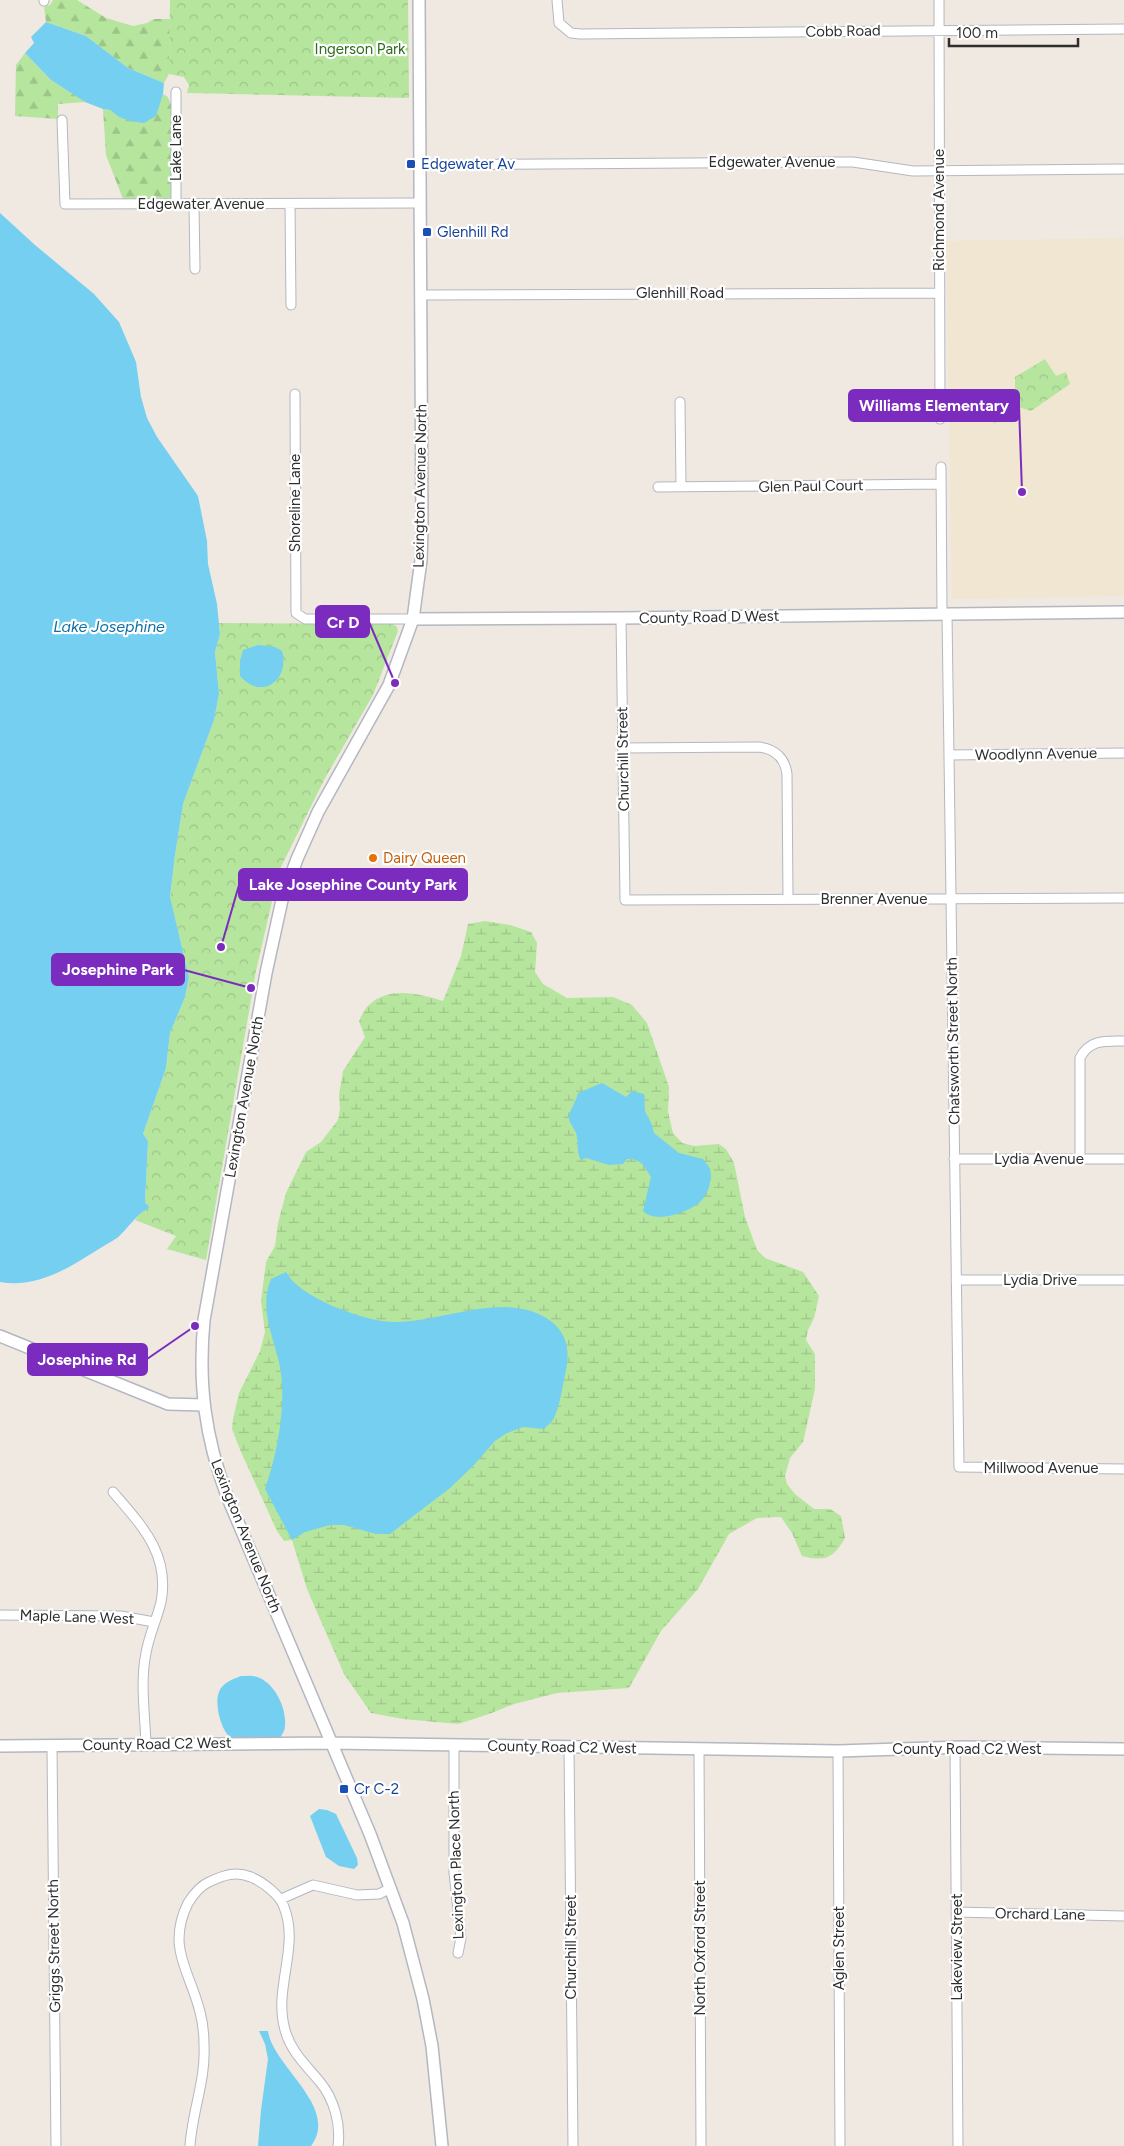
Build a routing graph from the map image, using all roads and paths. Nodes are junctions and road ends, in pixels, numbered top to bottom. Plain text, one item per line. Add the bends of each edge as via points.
1 (419, 0) edge
2 (557, 0) edge
3 (939, 0) edge
4 (1124, 29) edge
5 (939, 30) junction
6 (176, 92) dead end
7 (62, 120) dead end
8 (420, 165) junction
9 (1124, 169) edge
10 (939, 170) junction
11 (420, 203) junction
12 (176, 204) junction
13 (194, 204) junction
14 (290, 204) junction
15 (195, 268) dead end
16 (940, 293) junction
17 (421, 295) junction
18 (291, 305) dead end
19 (295, 394) dead end
20 (680, 402) dead end
21 (940, 419) dead end
22 (941, 467) dead end
23 (941, 484) junction
24 (658, 487) dead end
25 (681, 487) junction
26 (1124, 612) edge
27 (296, 613) joint
28 (944, 614) junction
29 (621, 618) junction
30 (413, 619) junction
31 (623, 748) junction
32 (1124, 754) edge
33 (949, 755) junction
34 (951, 898) junction
35 (1124, 898) edge
36 (788, 899) junction
37 (624, 900) joint
38 (1124, 1041) edge
39 (954, 1159) junction
40 (1080, 1159) junction
41 (1124, 1159) edge
42 (956, 1280) junction
43 (1124, 1280) edge
44 (0, 1336) edge
45 (203, 1405) junction
46 (959, 1468) joint
47 (1124, 1469) edge
48 (113, 1492) dead end
49 (0, 1615) edge
50 (154, 1622) junction
51 (331, 1743) junction
52 (146, 1744) junction
53 (0, 1746) edge
54 (52, 1746) junction
55 (454, 1746) junction
56 (569, 1748) junction
57 (955, 1748) junction
58 (699, 1749) junction
59 (1124, 1749) edge
60 (838, 1751) junction
61 (391, 1888) junction
62 (281, 1899) junction
63 (956, 1912) junction
64 (1124, 1916) edge
65 (458, 1953) dead end
66 (56, 2146) edge
67 (190, 2146) edge
68 (338, 2146) edge
69 (442, 2146) edge
70 (572, 2146) edge
71 (701, 2146) edge
72 (840, 2146) edge
73 (958, 2146) edge

1 - 8 main road, Lexington Avenue North
2 - 5 street, Cobb Road via 559,23 571,33 580,34
3 - 5 street, Richmond Avenue
4 - 5 street, Cobb Road
5 - 10 street, Richmond Avenue
6 - 12 street, Lake Lane
7 - 12 street, Edgewater Avenue via 65,204
8 - 10 street, Edgewater Avenue via 853,162 900,170
8 - 11 main road, Lexington Avenue North
9 - 10 street, Edgewater Avenue
10 - 16 street, Richmond Avenue
11 - 14 street, Edgewater Avenue
11 - 17 main road, Lexington Avenue North
12 - 13 street, Edgewater Avenue
13 - 14 street, Edgewater Avenue
13 - 15 street
14 - 18 street
16 - 17 street, Glenhill Road
16 - 21 street, Richmond Avenue
17 - 30 main road, Lexington Avenue North via 422,530
19 - 27 street, Shoreline Lane
20 - 25 street
22 - 23 street
23 - 25 street, Glen Paul Court
23 - 28 street
24 - 25 street, Glen Paul Court
26 - 28 main road, County Road D West
27 - 30 street, County Road D West via 305,619
28 - 29 main road, County Road D West
28 - 33 street, Chatsworth Street North
29 - 30 main road, County Road D West
29 - 31 street, Churchill Street
30 - 45 main road, Lexington Avenue North via 389,685 318,812 280,908 204,1320
31 - 36 street via 759,747 778,755 786,774
31 - 37 street, Churchill Street
32 - 33 street, Woodlynn Avenue
33 - 34 street, Chatsworth Street North
34 - 35 street, Brenner Avenue
34 - 36 street, Brenner Avenue
34 - 39 street, Chatsworth Street North
36 - 37 street, Brenner Avenue
38 - 40 street via 1093,1043 1080,1058
39 - 40 street, Lydia Avenue
39 - 42 street, Chatsworth Street North
40 - 41 street, Lydia Avenue
42 - 43 street, Lydia Drive
42 - 46 street, Chatsworth Street North
44 - 45 main road via 168,1404
45 - 51 main road, Lexington Avenue North via 211,1447 227,1496
46 - 47 street, Millwood Avenue
48 - 50 street via 146,1533 160,1559 164,1585
49 - 50 street, Maple Lane West via 121,1616
50 - 52 street via 144,1669
51 - 52 main road, County Road C2 West
51 - 55 main road, County Road C2 West
51 - 61 main road, Lexington Avenue North
52 - 54 main road, County Road C2 West
53 - 54 main road, County Road C2 West
54 - 66 street, Griggs Street North
55 - 56 main road, County Road C2 West
55 - 65 street, Lexington Place North via 454,1873 461,1938
56 - 58 main road, County Road C2 West
56 - 70 street, Churchill Street
57 - 59 main road, County Road C2 West
57 - 60 main road, County Road C2 West
57 - 63 street, Lakeview Street
58 - 60 main road, County Road C2 West
58 - 71 street, North Oxford Street
60 - 72 street, Aglen Street
61 - 62 street via 379,1894 357,1895 313,1885
61 - 69 main road, Lexington Avenue North via 423,1999 438,2092
62 - 67 street via 255,1879 240,1873 226,1874 205,1884 192,1897 184,1912 179,1947 200,2010 204,2050
62 - 68 street via 289,1923 290,1942 281,2001 285,2030 297,2057 322,2084 330,2098 336,2116
63 - 64 street, Orchard Lane
63 - 73 street, Lakeview Street

